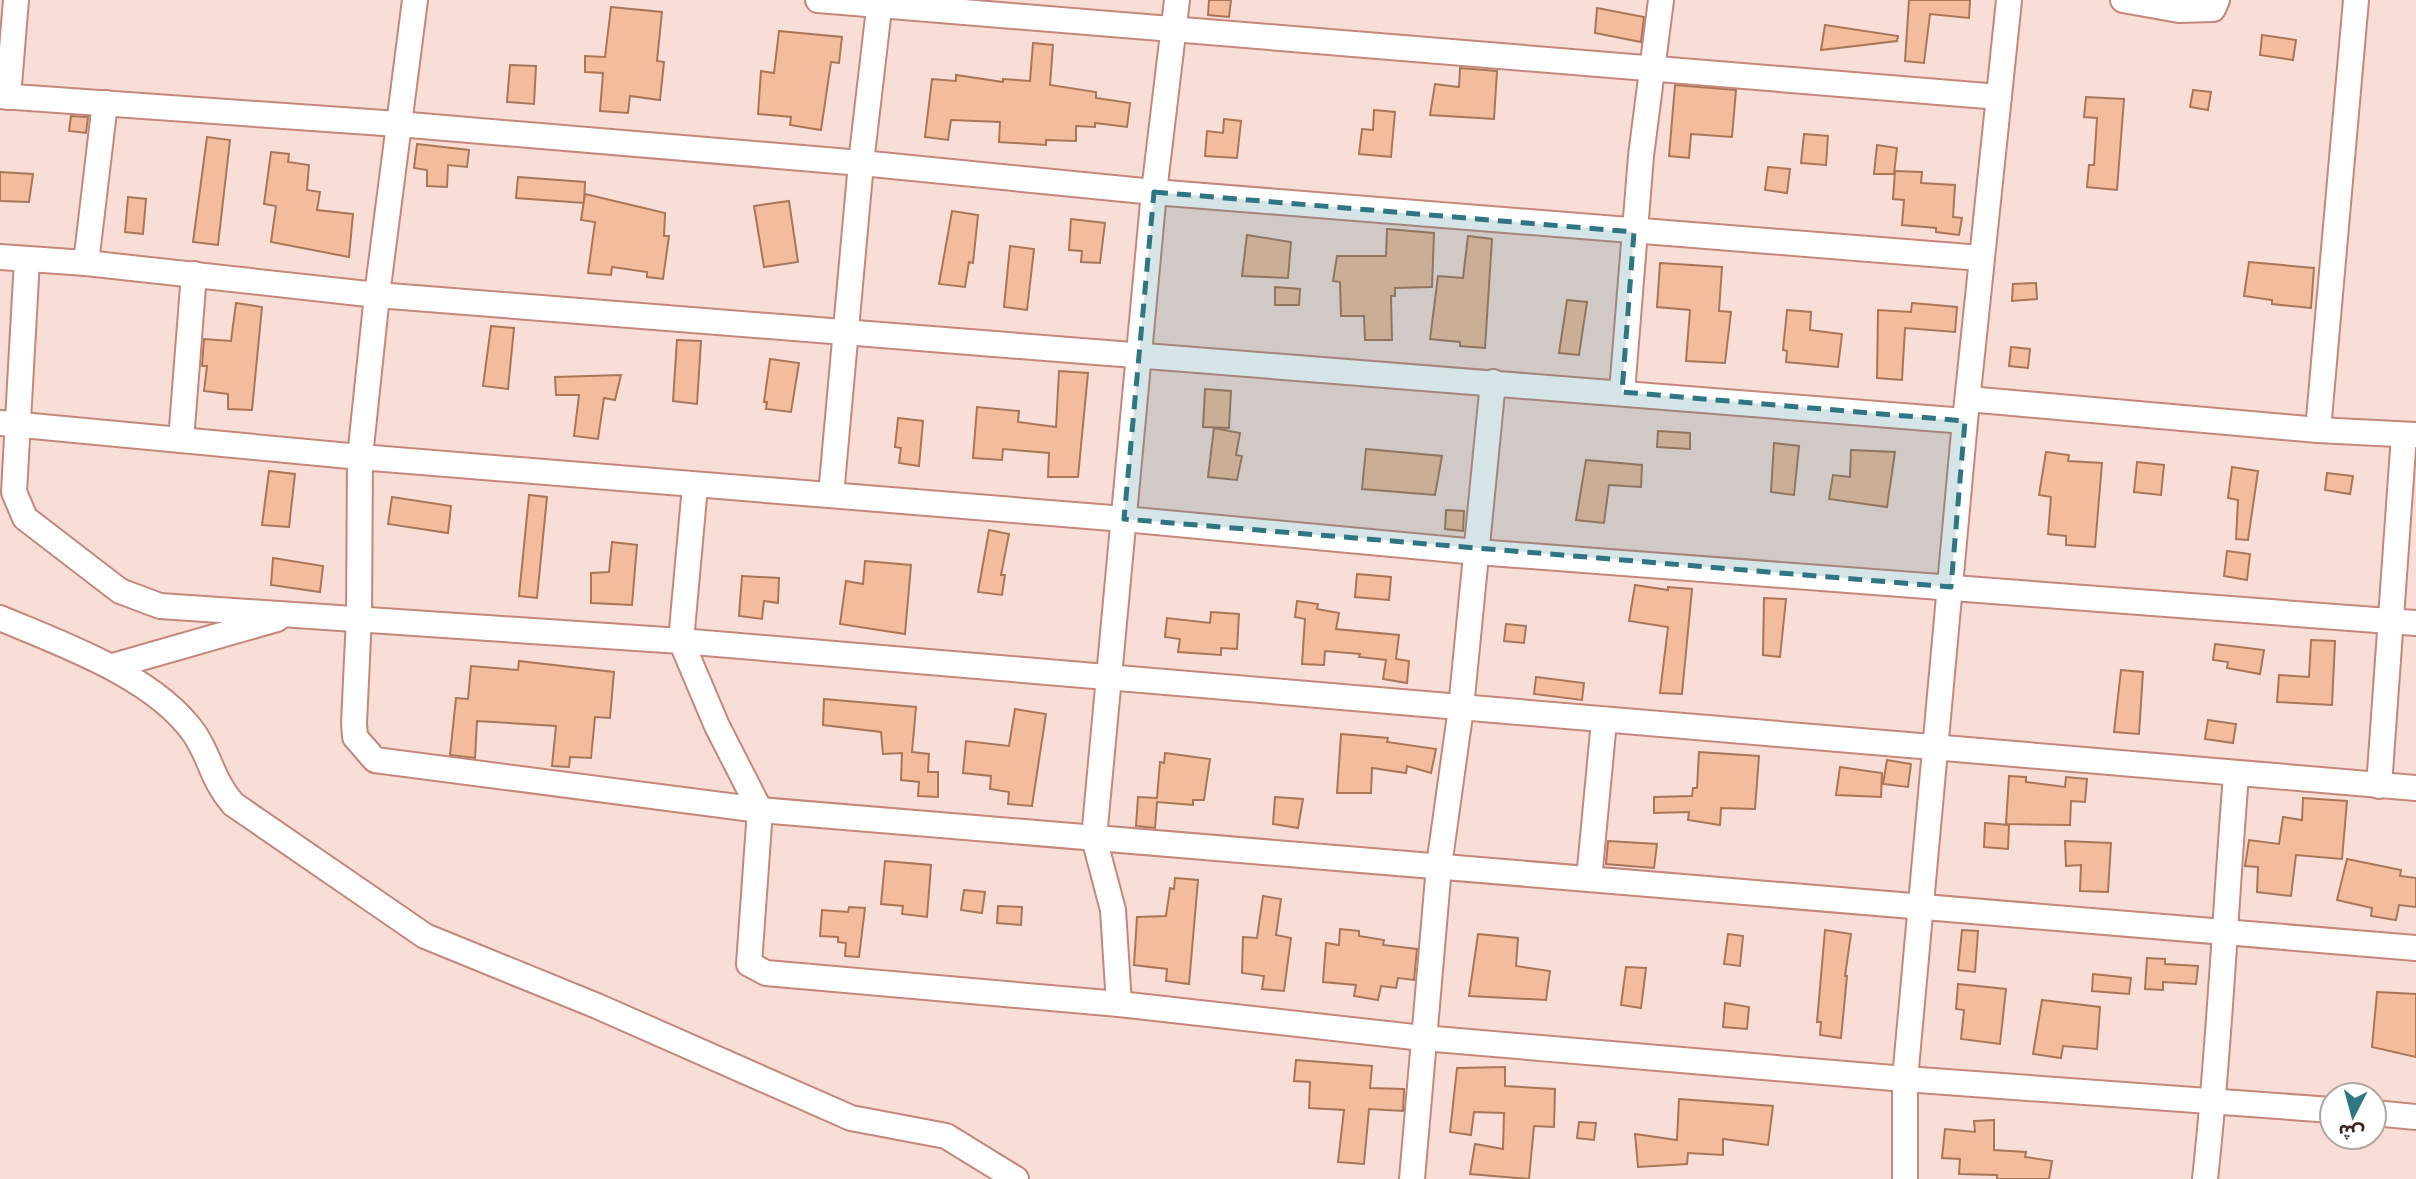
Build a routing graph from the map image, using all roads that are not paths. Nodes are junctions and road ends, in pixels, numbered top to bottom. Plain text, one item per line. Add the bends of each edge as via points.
1 (16, 0) edge
2 (415, 0) edge
3 (818, 0) edge
4 (1177, 0) edge
5 (1661, 0) edge
6 (2009, 0) edge
7 (2123, 0) edge
8 (2217, 0) edge
9 (2356, 0) edge
10 (879, 2) edge
11 (1174, 28) junction
12 (1653, 68) junction
13 (4, 96) edge
14 (1999, 97) junction
15 (105, 103) junction
16 (398, 124) junction
17 (861, 163) junction
18 (1154, 192) junction
19 (1634, 232) junction
20 (0, 257) edge
21 (1982, 258) junction
22 (27, 260) junction
23 (86, 263) junction
24 (194, 274) junction
25 (377, 295) junction
26 (845, 330) junction
27 (1141, 356) junction
28 (1493, 383) junction
29 (1622, 392) junction
30 (1967, 410) junction
31 (8, 424) edge
32 (2318, 430) junction
33 (2410, 435) edge
34 (181, 440) junction
35 (360, 457) junction
36 (695, 486) junction
37 (831, 495) junction
38 (1124, 519) junction
39 (1477, 552) junction
40 (1951, 587) junction
41 (296, 614) junction
42 (359, 617) junction
43 (0, 618) edge
44 (2404, 622) edge
45 (681, 641) junction
46 (113, 666) junction
47 (1108, 679) junction
48 (1461, 708) junction
49 (1604, 721) junction
50 (1935, 749) junction
51 (2236, 775) junction
52 (2378, 786) junction
53 (2416, 789) edge
54 (760, 810) junction
55 (1094, 838) junction
56 (1439, 866) junction
57 (1589, 879) junction
58 (1922, 906) junction
59 (2223, 932) junction
60 (2416, 947) edge
61 (1119, 1004) junction
62 (1423, 1038) junction
63 (1905, 1079) junction
64 (2214, 1100) junction
65 (2318, 1109) edge
66 (2388, 1114) edge
67 (2416, 1117) edge
68 (1903, 1177) edge
69 (1016, 1179) edge
70 (1412, 1179) edge
71 (2205, 1179) edge

1 - 13 street
2 - 16 street
3 - 10 street
4 - 11 street
5 - 12 street
6 - 14 street
7 - 8 street via 2179,10 2213,9
9 - 32 street
10 - 11 street
10 - 17 street
11 - 12 street
11 - 18 street
12 - 14 street
12 - 19 street
13 - 15 street
14 - 21 street
15 - 16 street
15 - 23 street
16 - 17 street
16 - 25 street
17 - 18 street
17 - 26 street
18 - 19 street
18 - 27 street
19 - 21 street
19 - 29 street
20 - 22 street
21 - 30 street
22 - 23 street
22 - 31 street
23 - 24 street
24 - 25 street
24 - 34 street
25 - 26 street
25 - 35 street
26 - 27 street
26 - 37 street
27 - 28 street
27 - 38 street
28 - 29 street
28 - 39 street
29 - 30 street
30 - 32 street
30 - 40 street
31 - 34 street
31 - 41 street via 14,492 25,518 120,591 160,606
32 - 33 street
33 - 44 street
34 - 35 street
35 - 36 street
35 - 42 street
36 - 37 street
36 - 45 street
37 - 38 street
38 - 39 street
38 - 47 street
39 - 40 street
39 - 48 street
40 - 44 street
40 - 50 street
41 - 42 street
41 - 46 street
42 - 45 street
42 - 54 street via 355,737 375,760
43 - 46 street
44 - 52 street
45 - 47 street
45 - 54 street
46 - 69 street via 167,706 194,733 214,779 233,804 418,932 851,1118 946,1136
47 - 48 street
47 - 55 street
48 - 49 street
48 - 56 street
49 - 50 street
49 - 57 street
50 - 51 street
50 - 58 street
51 - 52 street
51 - 59 street
52 - 53 street
54 - 55 street
54 - 61 street via 749,964 755,970
55 - 56 street
55 - 61 street via 1113,910
56 - 57 street
56 - 62 street
57 - 58 street
58 - 59 street
58 - 63 street
59 - 60 street
59 - 64 street
61 - 62 street
62 - 63 street
62 - 70 street
63 - 64 street
63 - 68 street
64 - 65 street
64 - 71 street
66 - 67 street

